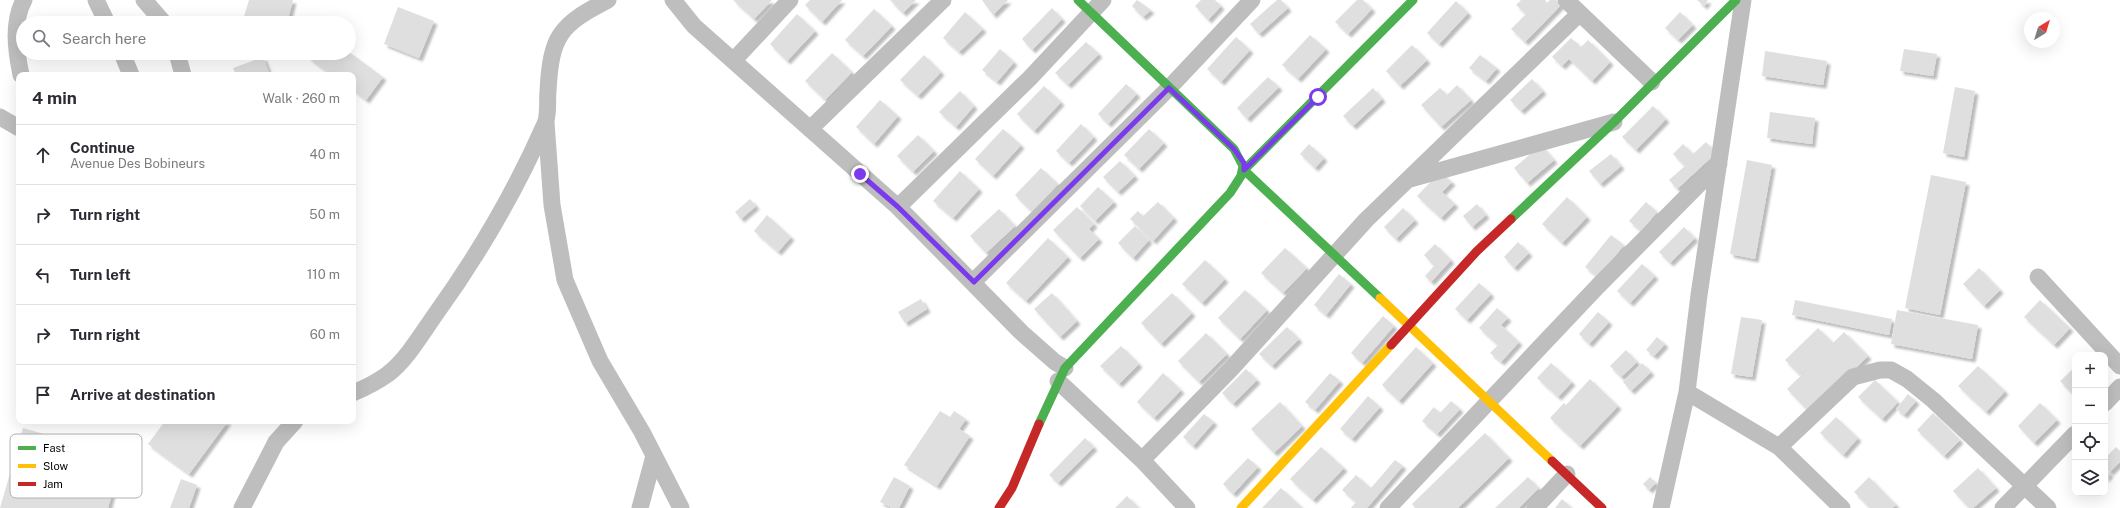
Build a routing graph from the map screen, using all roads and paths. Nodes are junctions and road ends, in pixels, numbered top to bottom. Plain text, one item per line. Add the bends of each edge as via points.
1 (24, 0) edge
2 (96, 0) edge
3 (144, 0) edge
4 (608, 0) edge
5 (673, 0) edge
6 (790, 0) edge
7 (943, 0) edge
8 (1078, 0) edge
9 (1103, 0) edge
10 (1252, 0) edge
11 (1413, 0) edge
12 (1566, 0) edge
13 (1736, 0) edge
14 (1743, 0) edge
15 (1091, 12) junction
16 (1579, 14) junction
17 (19, 16) edge
18 (104, 16) edge
19 (158, 16) edge
20 (19, 60) edge
21 (125, 60) edge
22 (179, 60) edge
23 (734, 60) junction
24 (21, 72) edge
25 (130, 72) edge
26 (182, 72) edge
27 (1652, 82) junction
28 (1169, 88) junction
29 (0, 117) edge
30 (546, 122) junction
31 (1614, 122) junction
32 (16, 126) edge
33 (810, 129) junction
34 (1719, 164) junction
35 (1244, 170) junction
36 (1406, 180) junction
37 (898, 207) junction
38 (1334, 255) junction
39 (2038, 276) dead end
40 (974, 282) junction
41 (1408, 325) junction
42 (2120, 366) edge
43 (1061, 375) junction
44 (2120, 387) edge
45 (356, 391) edge
46 (1688, 392) junction
47 (2108, 400) edge
48 (1489, 402) junction
49 (292, 424) edge
50 (2072, 437) edge
51 (1779, 447) junction
52 (654, 456) junction
53 (1142, 460) junction
54 (1567, 474) junction
55 (2025, 486) junction
56 (242, 508) edge
57 (640, 508) edge
58 (681, 508) edge
59 (1000, 508) edge
60 (1188, 508) edge
61 (1241, 508) edge
62 (1388, 508) edge
63 (1536, 508) edge
64 (1602, 508) edge
65 (1660, 508) edge
66 (1842, 508) edge
67 (2004, 508) edge
68 (2048, 508) edge

1 - 17 street
2 - 18 street
3 - 19 street
4 - 30 street via 586,12 559,34 549,73
5 - 23 street via 694,26
6 - 23 street
7 - 33 street
8 - 15 street
9 - 15 street
10 - 28 street
11 - 35 street
12 - 16 street
13 - 27 street
14 - 34 street
15 - 28 street
15 - 37 street via 1030,78
16 - 27 street
16 - 36 street
20 - 24 street
21 - 25 street
22 - 26 street
23 - 33 street
27 - 31 street
28 - 35 street via 1234,149 1244,163
28 - 40 street
29 - 32 street
30 - 45 street via 495,226 464,276 424,332 388,374
30 - 52 street via 552,205 565,280 600,361
31 - 36 street
31 - 41 street via 1478,251
33 - 37 street
34 - 46 street via 1699,295
34 - 48 street via 1598,286
35 - 38 street
35 - 43 street via 1230,192
36 - 38 street
37 - 40 street
38 - 41 street
38 - 53 street via 1231,369
39 - 42 street
40 - 43 street via 1021,332 1055,362
41 - 48 street
41 - 61 street
43 - 53 street
43 - 59 street via 1012,488
44 - 47 street
46 - 51 street
46 - 65 street
48 - 54 street
48 - 62 street
49 - 56 street via 276,442
50 - 55 street
51 - 55 street via 1853,377 1891,370 1933,400
51 - 66 street
52 - 57 street
52 - 58 street
53 - 60 street
54 - 63 street
54 - 64 street
55 - 67 street
55 - 68 street

